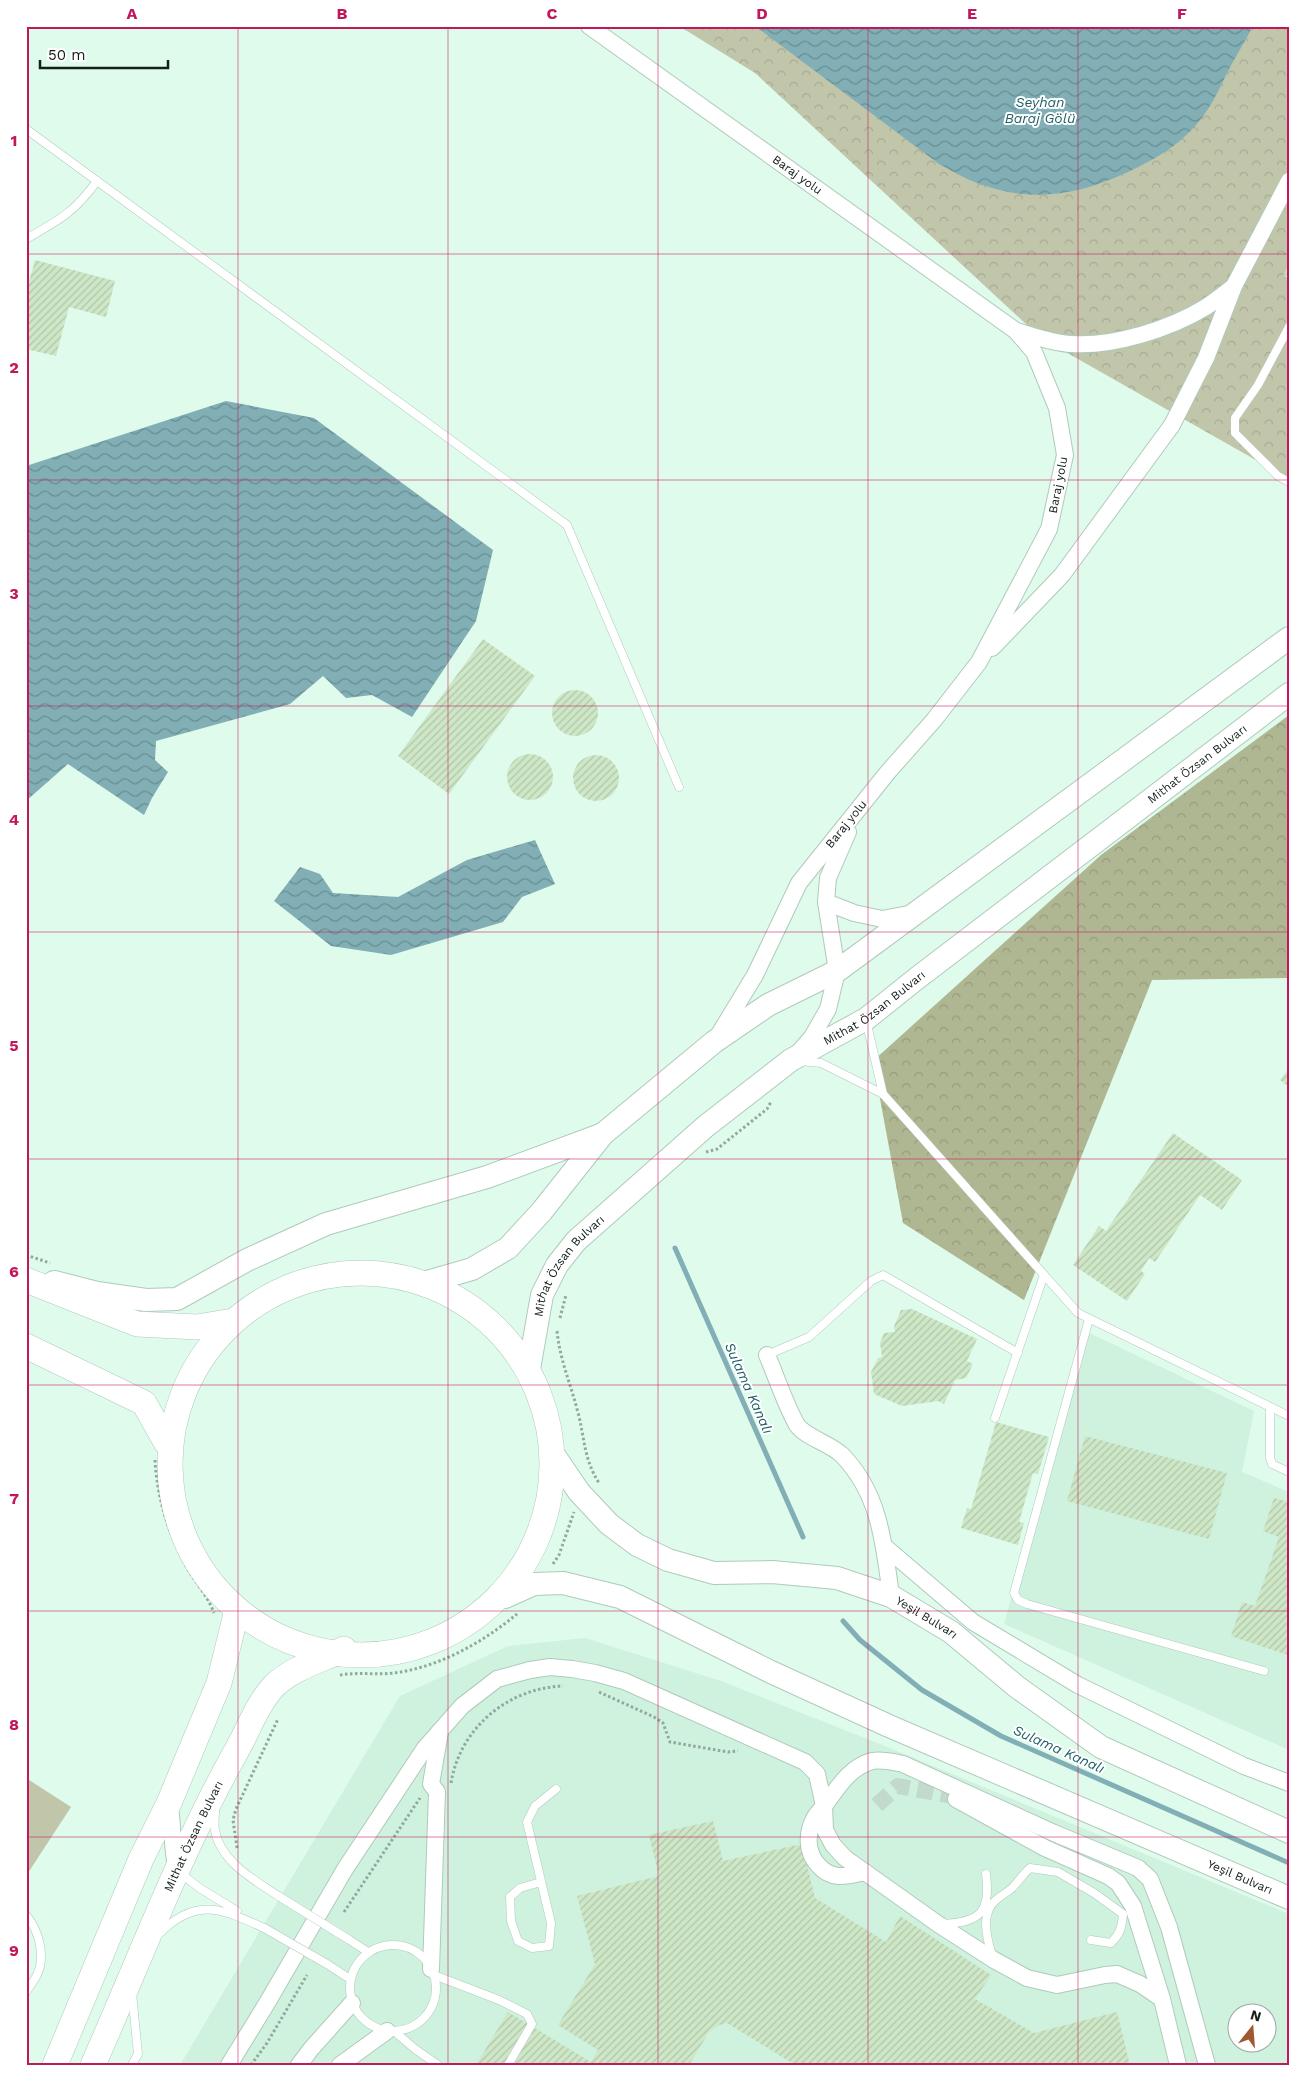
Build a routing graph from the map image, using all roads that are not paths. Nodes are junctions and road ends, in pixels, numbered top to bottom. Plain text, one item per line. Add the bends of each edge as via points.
1 (589, 26) edge
2 (26, 129) edge
3 (97, 180) junction
4 (1289, 181) edge
5 (26, 239) edge
6 (1234, 286) junction
7 (1289, 327) edge
8 (1016, 330) junction
9 (1289, 482) edge
10 (1289, 638) edge
11 (979, 662) junction
12 (1289, 694) edge
13 (679, 787) dead end
14 (857, 811) junction
15 (826, 902) junction
16 (916, 913) junction
17 (837, 971) junction
18 (866, 1019) junction
19 (714, 1042) junction
20 (791, 1060) junction
21 (883, 1094) junction
22 (603, 1134) junction
23 (26, 1274) edge
24 (1044, 1275) junction
25 (26, 1280) edge
26 (427, 1282) junction
27 (1089, 1319) junction
28 (233, 1321) junction
29 (26, 1346) edge
30 (1018, 1353) junction
31 (767, 1355) joint
32 (529, 1369) junction
33 (1270, 1408) junction
34 (1289, 1416) edge
35 (994, 1418) dead end
36 (161, 1447) junction
37 (556, 1458) junction
38 (1289, 1472) edge
39 (884, 1546) junction
40 (891, 1596) junction
41 (514, 1603) junction
42 (226, 1614) junction
43 (344, 1649) junction
44 (1264, 1671) dead end
45 (440, 1731) junction
46 (223, 1774) junction
47 (1289, 1783) edge
48 (556, 1789) dead end
49 (952, 1796) tunnel mouth
50 (169, 1803) junction
51 (824, 1806) junction
52 (1289, 1832) edge
53 (177, 1871) junction
54 (865, 1872) junction
55 (986, 1874) dead end
56 (541, 1882) junction
57 (1289, 1898) edge
58 (26, 1915) edge
59 (938, 1924) junction
60 (266, 1929) junction
61 (1091, 1940) dead end
62 (143, 1951) junction
63 (368, 1952) junction
64 (994, 1960) junction
65 (433, 1972) junction
66 (131, 1979) junction
67 (350, 1979) junction
68 (26, 1992) edge
69 (1162, 1999) junction
70 (352, 2003) junction
71 (391, 2031) junction
72 (55, 2065) edge
73 (93, 2065) edge
74 (132, 2065) edge
75 (229, 2065) edge
76 (299, 2065) edge
77 (340, 2065) edge
78 (438, 2065) edge
79 (508, 2065) edge
80 (1178, 2065) edge
81 (1207, 2065) edge

1 - 8 street, Baraj yolu
2 - 3 lane
3 - 5 lane via 64,218
3 - 13 lane via 567,524
4 - 6 street
6 - 8 street via 1205,308 1171,324 1119,341 1072,344
6 - 11 street via 1206,358 1172,425 1062,576
7 - 9 lane via 1258,385 1235,418 1234,433 1278,476
8 - 11 street, Baraj yolu via 1034,352 1057,408 1065,455 1049,529
10 - 16 main road
11 - 14 street, Baraj yolu
12 - 18 main road, Mithat Özsan Bulvarı
14 - 15 street via 828,878
14 - 19 street, Baraj yolu via 799,883 755,975
15 - 16 street via 882,919
15 - 17 street
16 - 17 main road
17 - 19 main road via 768,1005
17 - 20 street via 828,1009 812,1037
18 - 20 main road, Mithat Özsan Bulvarı
18 - 21 lane
19 - 22 main road
20 - 21 lane via 821,1063
20 - 32 main road, Mithat Özsan Bulvarı via 706,1126 571,1247 557,1265 542,1295
21 - 24 lane
22 - 23 main road via 487,1177 326,1224 247,1260 177,1299 146,1300 97,1293
22 - 26 main road via 508,1248 472,1269
24 - 27 lane via 1078,1314
24 - 30 lane
25 - 28 main road via 137,1324 197,1327
26 - 28 main road via 346,1272 306,1282 254,1304
26 - 32 main road via 474,1311
27 - 33 lane
27 - 44 lane via 1014,1593 1018,1600 1027,1604
28 - 36 main road via 202,1359
29 - 36 main road via 144,1403
30 - 31 lane via 884,1275 871,1281 809,1337
30 - 35 lane
31 - 39 street via 798,1427 840,1453 852,1467 874,1503
32 - 37 main road via 547,1409
33 - 34 lane
33 - 38 lane via 1270,1458 1272,1464
36 - 42 main road via 163,1480 173,1519 188,1555 215,1588
37 - 40 main road, Yeşil Bulvarı via 579,1492 609,1524 637,1545 668,1560 714,1572 772,1572 837,1578
37 - 41 main road via 553,1488
39 - 40 street
39 - 47 street via 973,1622 1078,1685 1244,1766
40 - 52 main road, Yeşil Bulvarı via 951,1632 1017,1687 1101,1747
41 - 43 main road via 435,1643 400,1652
41 - 57 main road, Yeşil Bulvarı via 534,1584 563,1583 620,1597 889,1726
42 - 43 main road via 282,1638
42 - 50 main road via 219,1683
43 - 46 main road, Mithat Özsan Bulvarı via 274,1686
45 - 51 street via 462,1706 497,1679 550,1667 596,1673 624,1681 805,1762 817,1774
45 - 65 street via 431,1784 438,1792
45 - 75 street via 425,1748 345,1869
46 - 53 main road, Mithat Özsan Bulvarı
46 - 63 lane, bridge via 215,1809 215,1830 231,1860 280,1897
48 - 56 lane via 535,1806 528,1822
49 - 69 street via 1045,1848 1118,1883 1133,1906
50 - 53 street
50 - 72 main road via 141,1859
51 - 54 street via 825,1830 833,1845
51 - 54 street via 815,1816 810,1831 808,1847 812,1859 824,1872 832,1875 844,1877
51 - 81 street via 841,1783 861,1766 883,1760 903,1764 1138,1868 1150,1879 1169,1927
53 - 60 lane
53 - 62 main road, Mithat Özsan Bulvarı
54 - 59 street
55 - 59 lane via 987,1899 974,1919 964,1923
56 - 56 lane via 551,1923 549,1946 532,1948 518,1941 511,1921 510,1897 520,1888
58 - 68 lane via 38,1935 41,1953 38,1973
59 - 64 street
60 - 62 lane via 229,1912 208,1908 186,1913 165,1928
60 - 67 lane, bridge
61 - 64 lane via 1111,1943 1118,1936 1123,1914 1058,1872 1030,1868 1010,1890 994,1901 989,1910 985,1923
62 - 66 main road, Mithat Özsan Bulvarı
63 - 65 lane via 383,1945 399,1945 414,1950 426,1960
63 - 67 lane via 353,1969
64 - 69 street via 1027,1978 1058,1986 1117,1974
65 - 71 lane via 437,1990 433,2006 424,2019 411,2028
65 - 79 lane via 527,2014 532,2024
66 - 73 main road, Mithat Özsan Bulvarı
66 - 74 lane via 138,2054
67 - 70 lane
69 - 80 street
70 - 71 lane via 365,2022 379,2030
70 - 76 street
71 - 77 street
71 - 78 lane

